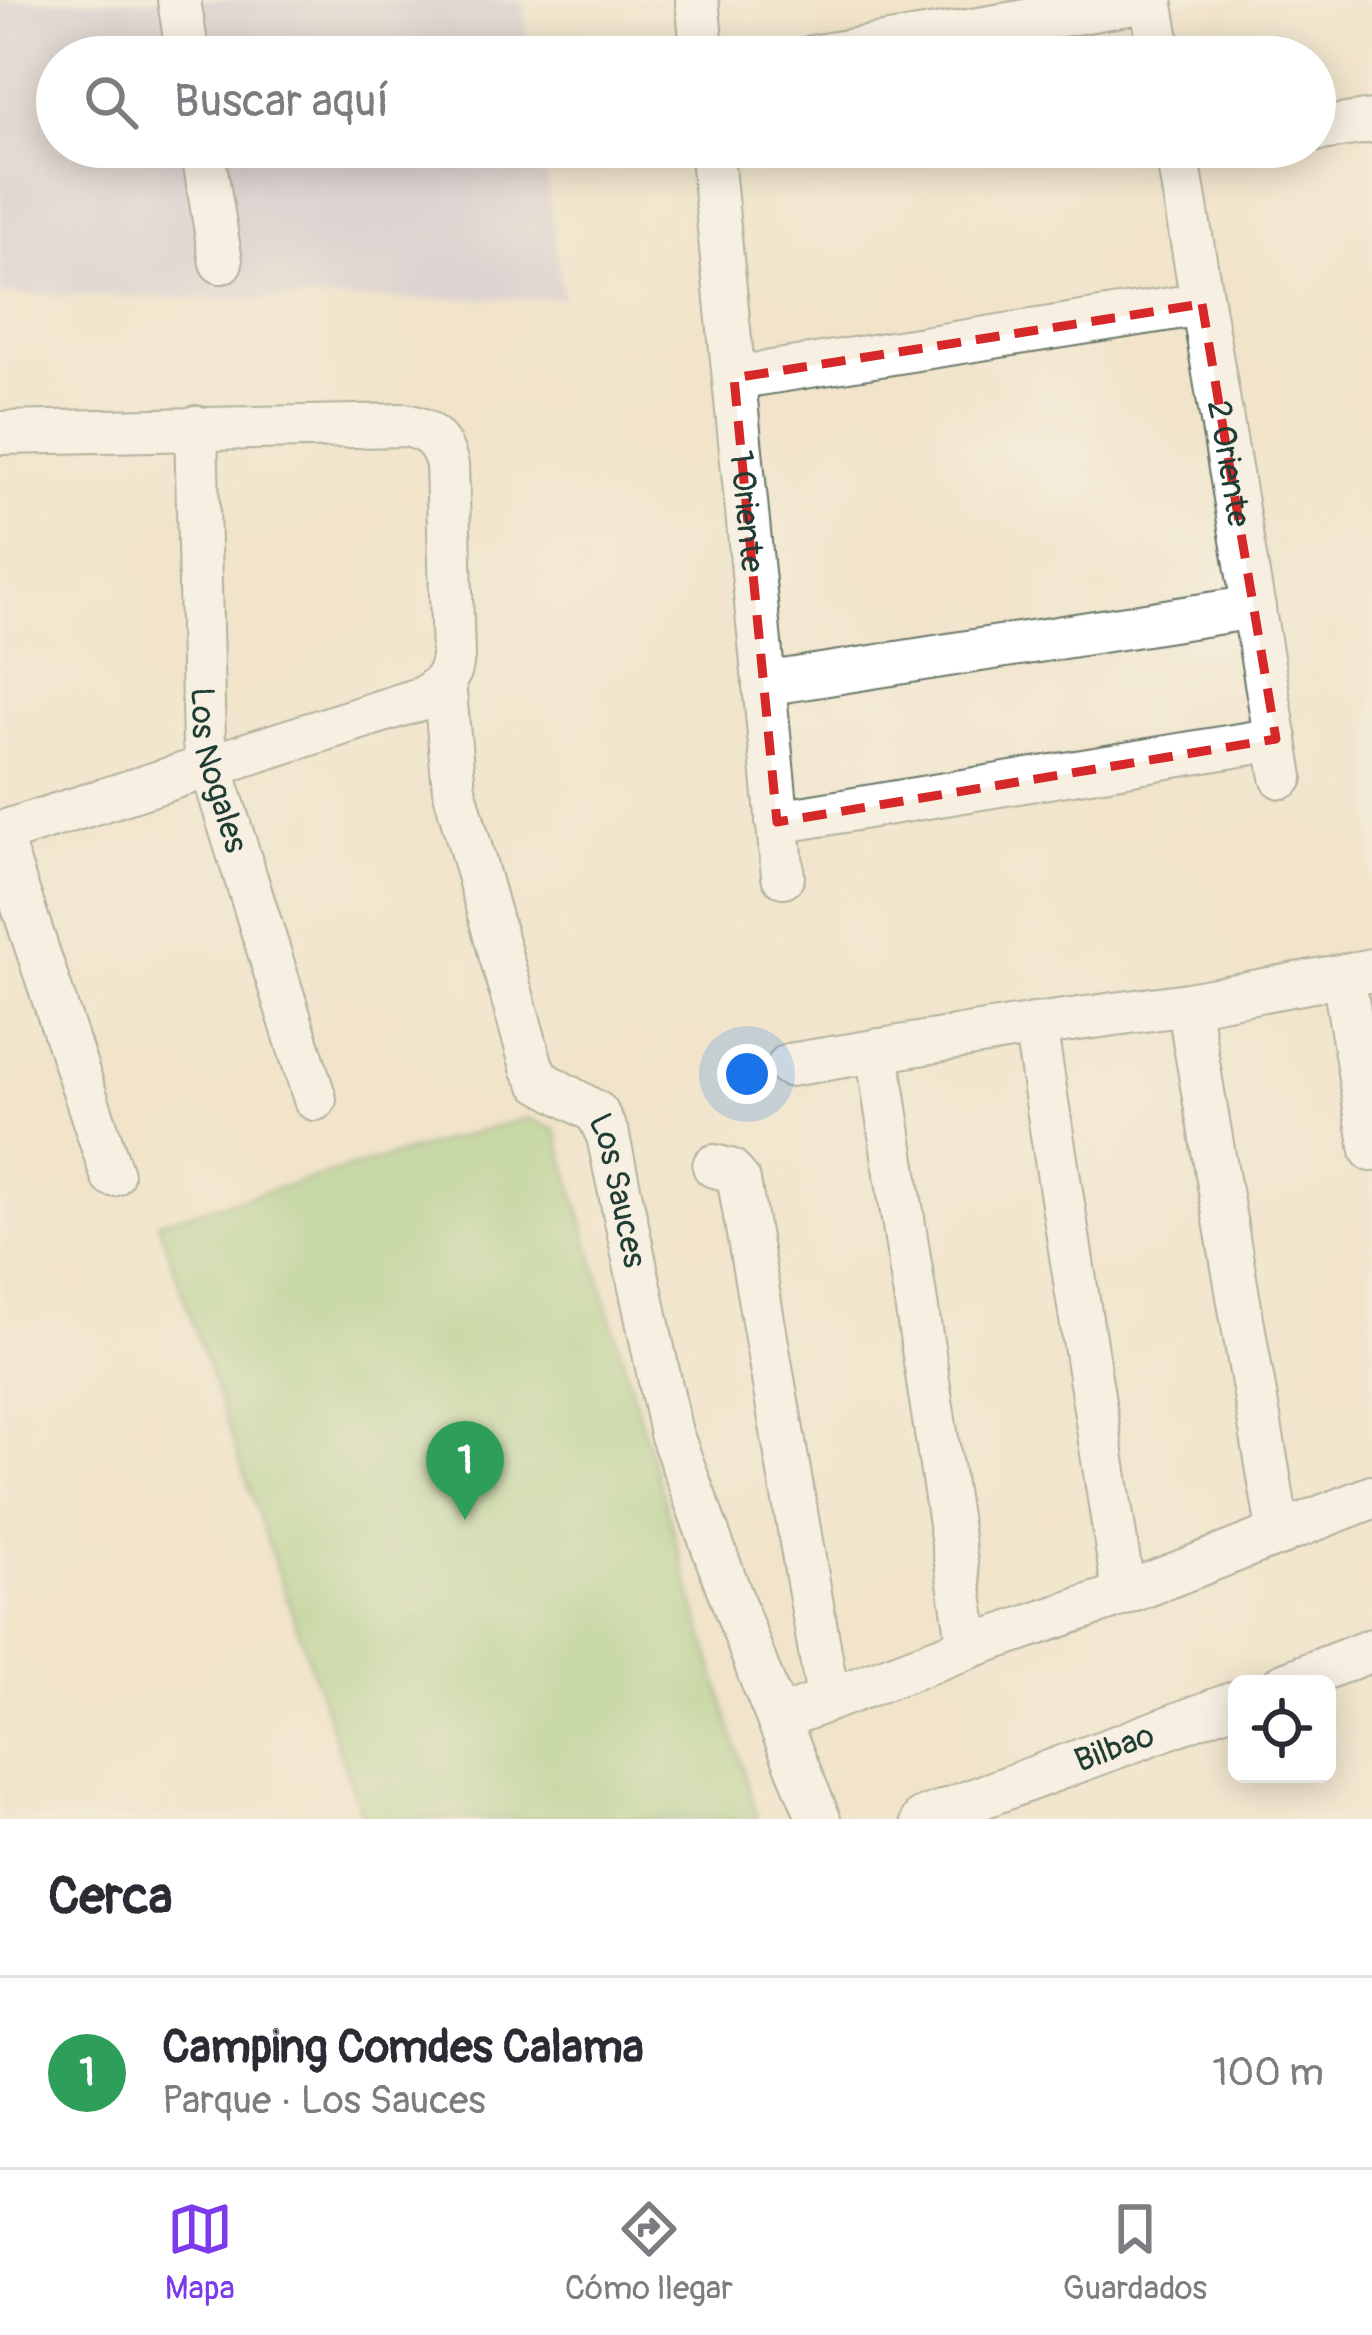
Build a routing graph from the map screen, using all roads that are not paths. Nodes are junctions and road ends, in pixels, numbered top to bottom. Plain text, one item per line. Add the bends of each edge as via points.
1 (179, 0) edge
2 (697, 0) edge
3 (1151, 0) edge
4 (185, 36) edge
5 (701, 36) edge
6 (937, 36) edge
7 (1157, 36) edge
8 (1372, 121) edge
9 (1336, 127) edge
10 (205, 168) edge
11 (713, 168) edge
12 (1190, 168) edge
13 (221, 262) dead end
14 (1202, 304) junction
15 (734, 378) junction
16 (196, 427) junction
17 (0, 433) edge
18 (1254, 607) junction
19 (444, 682) junction
20 (764, 684) junction
21 (210, 767) junction
22 (777, 822) junction
23 (0, 835) edge
24 (783, 876) dead end
25 (1357, 973) edge
26 (1188, 1004) junction
27 (1035, 1024) junction
28 (878, 1050) junction
29 (789, 1065) dead end
30 (315, 1099) dead end
31 (1372, 1150) edge
32 (715, 1166) dead end
33 (112, 1175) dead end
34 (1372, 1498) edge
35 (1279, 1535) junction
36 (1124, 1594) junction
37 (968, 1647) junction
38 (1372, 1650) edge
39 (1307, 1675) edge
40 (828, 1698) junction
41 (1228, 1705) edge
42 (778, 1719) junction
43 (819, 1819) edge
44 (922, 1819) edge

1 - 4 street
2 - 5 street
3 - 6 street
3 - 7 street
8 - 9 street
10 - 13 street
11 - 15 street, 1 Oriente
12 - 14 street, 2 Oriente
14 - 15 street
14 - 18 street, 2 Oriente
15 - 20 street, 1 Oriente
16 - 17 street
16 - 19 street, Los Sauces via 405,425 434,438 447,465 453,656
16 - 21 street, Los Nogales via 202,721
18 - 20 street
18 - 22 street, 2 Oriente via 1279,758
19 - 21 street via 426,697
19 - 42 street, Los Sauces via 454,789 532,1067 540,1081 597,1113 608,1136 670,1433
20 - 22 street, 1 Oriente
21 - 23 street
21 - 30 street, Los Nogales
22 - 24 street, 1 Oriente
23 - 33 street
25 - 26 street
25 - 31 street
26 - 27 street
26 - 35 street
27 - 28 street
27 - 36 street
28 - 29 street
28 - 37 street
32 - 40 street via 739,1181
34 - 35 street
35 - 36 street
36 - 37 street
37 - 40 street
38 - 39 street
40 - 42 street
41 - 44 street, Bilbao
42 - 43 street, Los Sauces

